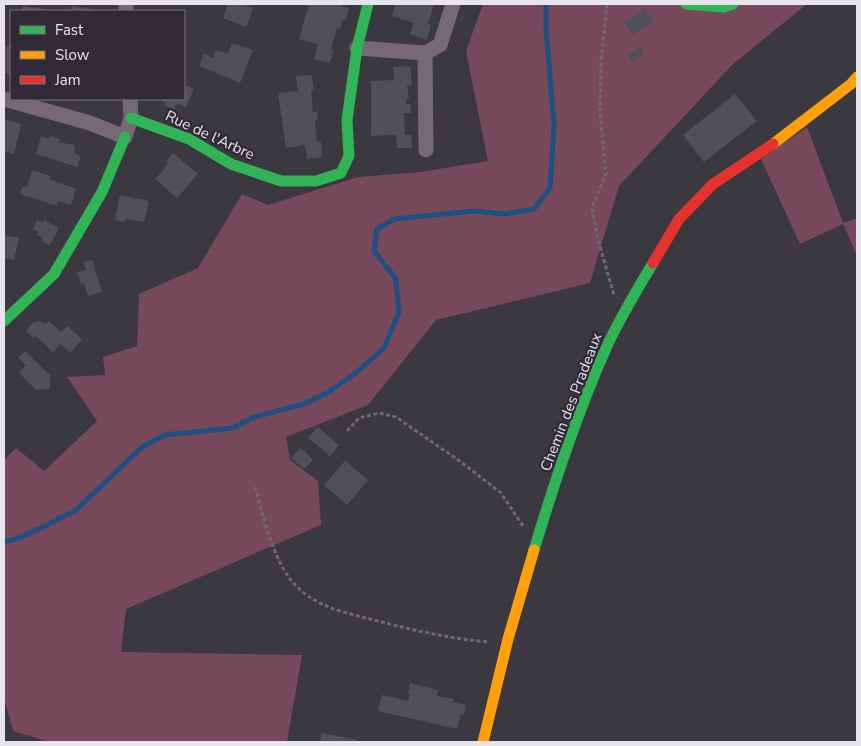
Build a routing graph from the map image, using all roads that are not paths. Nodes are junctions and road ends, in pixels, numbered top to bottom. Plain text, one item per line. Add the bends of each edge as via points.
1 (368, 4) edge
2 (453, 4) edge
3 (686, 4) edge
4 (733, 4) edge
5 (357, 48) junction
6 (425, 53) junction
7 (857, 77) edge
8 (4, 99) edge
9 (130, 100) edge
10 (131, 118) junction
11 (125, 137) junction
12 (426, 150) dead end
13 (4, 321) edge
14 (483, 742) edge

1 - 5 street, Rue de l'Arbre
2 - 6 street via 440,45
3 - 4 street via 724,7
5 - 6 street
5 - 10 street, Rue de l'Arbre via 347,120 349,156 340,173 316,181 281,181 231,164 189,139
6 - 12 street
7 - 14 street, Chemin des Pradeaux via 786,134 706,191 679,219 621,320 585,399 546,510 507,644
8 - 11 street via 90,123
9 - 10 street
10 - 11 street
11 - 13 street via 102,192 54,274

